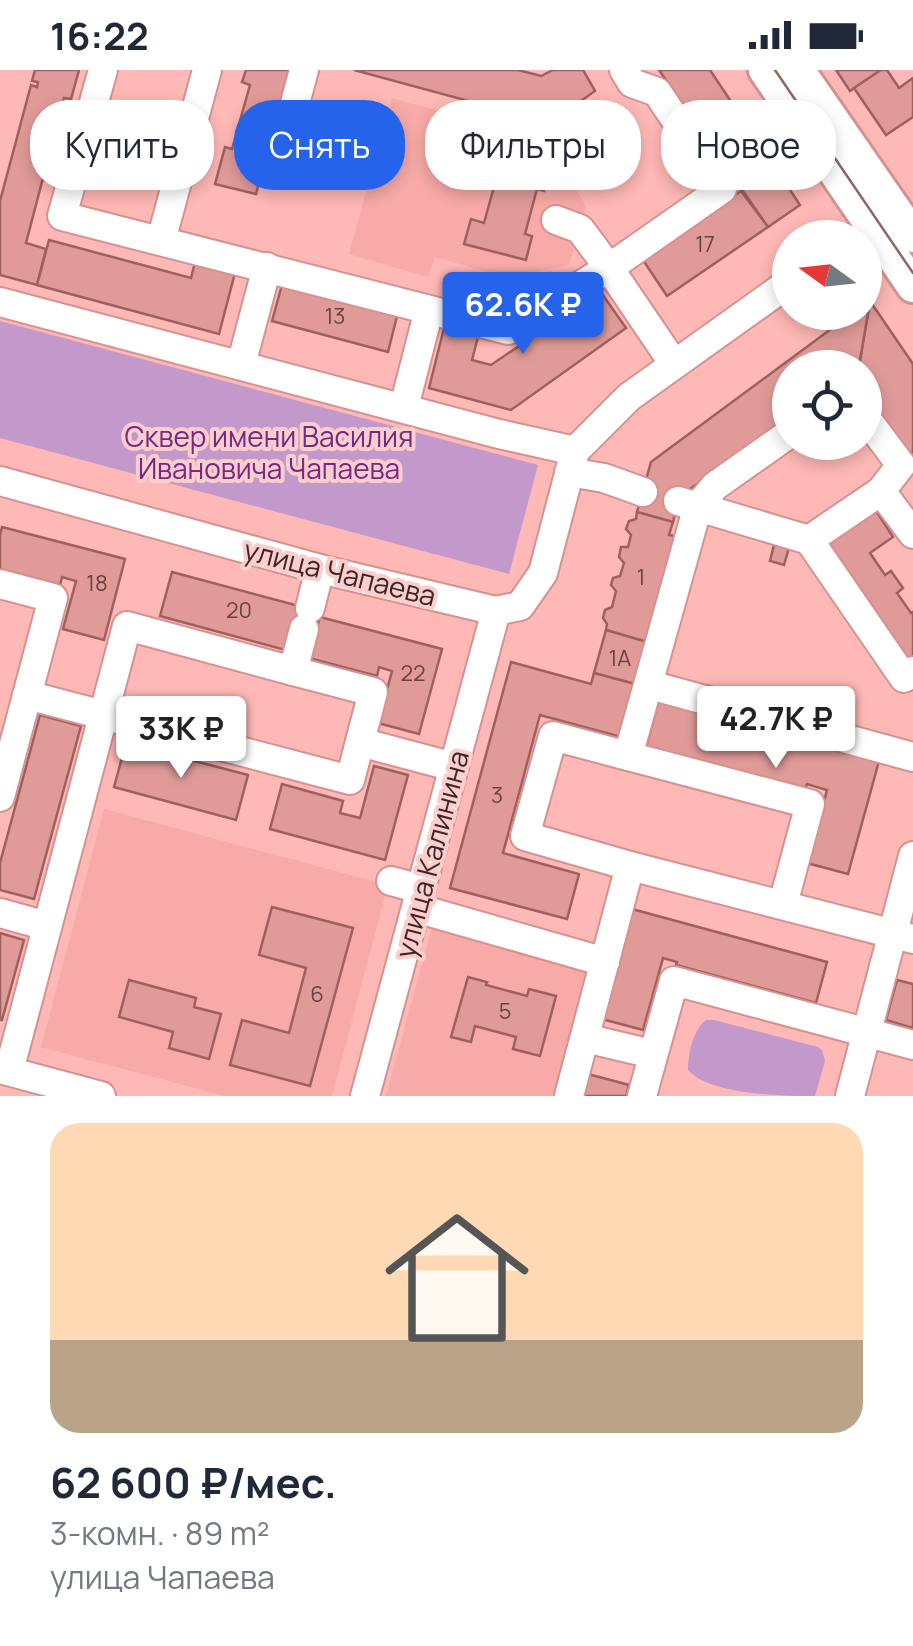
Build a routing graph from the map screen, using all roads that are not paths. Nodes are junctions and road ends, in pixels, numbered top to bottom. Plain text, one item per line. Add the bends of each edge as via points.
1 (103, 70) edge
2 (207, 70) edge
3 (304, 70) edge
4 (624, 70) edge
5 (765, 70) edge
6 (798, 70) edge
7 (296, 100) edge
8 (556, 220) dead end
9 (890, 222) edge
10 (161, 241) junction
11 (266, 267) junction
12 (608, 268) junction
13 (913, 286) edge
14 (772, 295) edge
15 (0, 302) edge
16 (429, 310) junction
17 (674, 364) junction
18 (241, 365) junction
19 (404, 408) junction
20 (882, 440) edge
21 (772, 445) edge
22 (572, 462) junction
23 (0, 482) edge
24 (881, 491) junction
25 (643, 492) dead end
26 (688, 504) junction
27 (913, 534) edge
28 (809, 540) junction
29 (320, 568) junction
30 (0, 584) edge
31 (496, 611) junction
32 (293, 671) junction
33 (910, 681) edge
34 (650, 686) junction
35 (27, 695) junction
36 (103, 715) junction
37 (360, 742) junction
38 (628, 756) junction
39 (913, 758) edge
40 (454, 767) junction
41 (0, 796) edge
42 (913, 856) edge
43 (630, 866) junction
44 (390, 880) dead end
45 (418, 898) junction
46 (782, 904) junction
47 (0, 913) edge
48 (46, 926) junction
49 (903, 936) edge
50 (605, 962) junction
51 (868, 1032) junction
52 (585, 1038) junction
53 (913, 1044) edge
54 (652, 1054) junction
55 (4, 1070) edge
56 (101, 1096) edge
57 (365, 1096) edge
58 (569, 1096) edge
59 (642, 1096) edge
60 (850, 1096) edge

1 - 10 street via 62,216
2 - 10 street
3 - 7 street
4 - 12 street via 632,82 657,92 722,189
5 - 9 main road
6 - 9 main road
8 - 12 street via 580,229
9 - 13 main road
10 - 11 street
11 - 16 street
11 - 18 street
12 - 16 street via 508,330
12 - 17 street
14 - 17 street
15 - 18 street
16 - 19 street
17 - 22 street via 628,398
18 - 19 street
19 - 22 street
20 - 24 street via 901,465
21 - 26 street
22 - 25 street
22 - 31 street via 543,573 520,606
23 - 29 street, улица Чапаева
24 - 27 street
24 - 28 street
26 - 28 street
26 - 34 street
28 - 33 street
29 - 31 street, улица Чапаева
29 - 32 street
30 - 35 street via 53,598
31 - 40 street, улица Калинина
32 - 36 street via 127,626
32 - 37 street via 373,692
34 - 38 street
34 - 39 street
35 - 36 street
35 - 41 street
36 - 37 street via 350,780
36 - 48 street
37 - 40 street
38 - 43 street via 554,736 525,836
38 - 46 street via 810,804
40 - 45 street, улица Калинина
42 - 49 street
43 - 46 street
43 - 50 street
44 - 45 street
45 - 50 street
45 - 57 street, улица Калинина
46 - 49 street
47 - 48 street
48 - 55 street
49 - 51 street
50 - 52 street
51 - 53 street
51 - 54 street via 674,981
51 - 60 street
52 - 54 street
52 - 58 street
54 - 59 street
55 - 56 street

